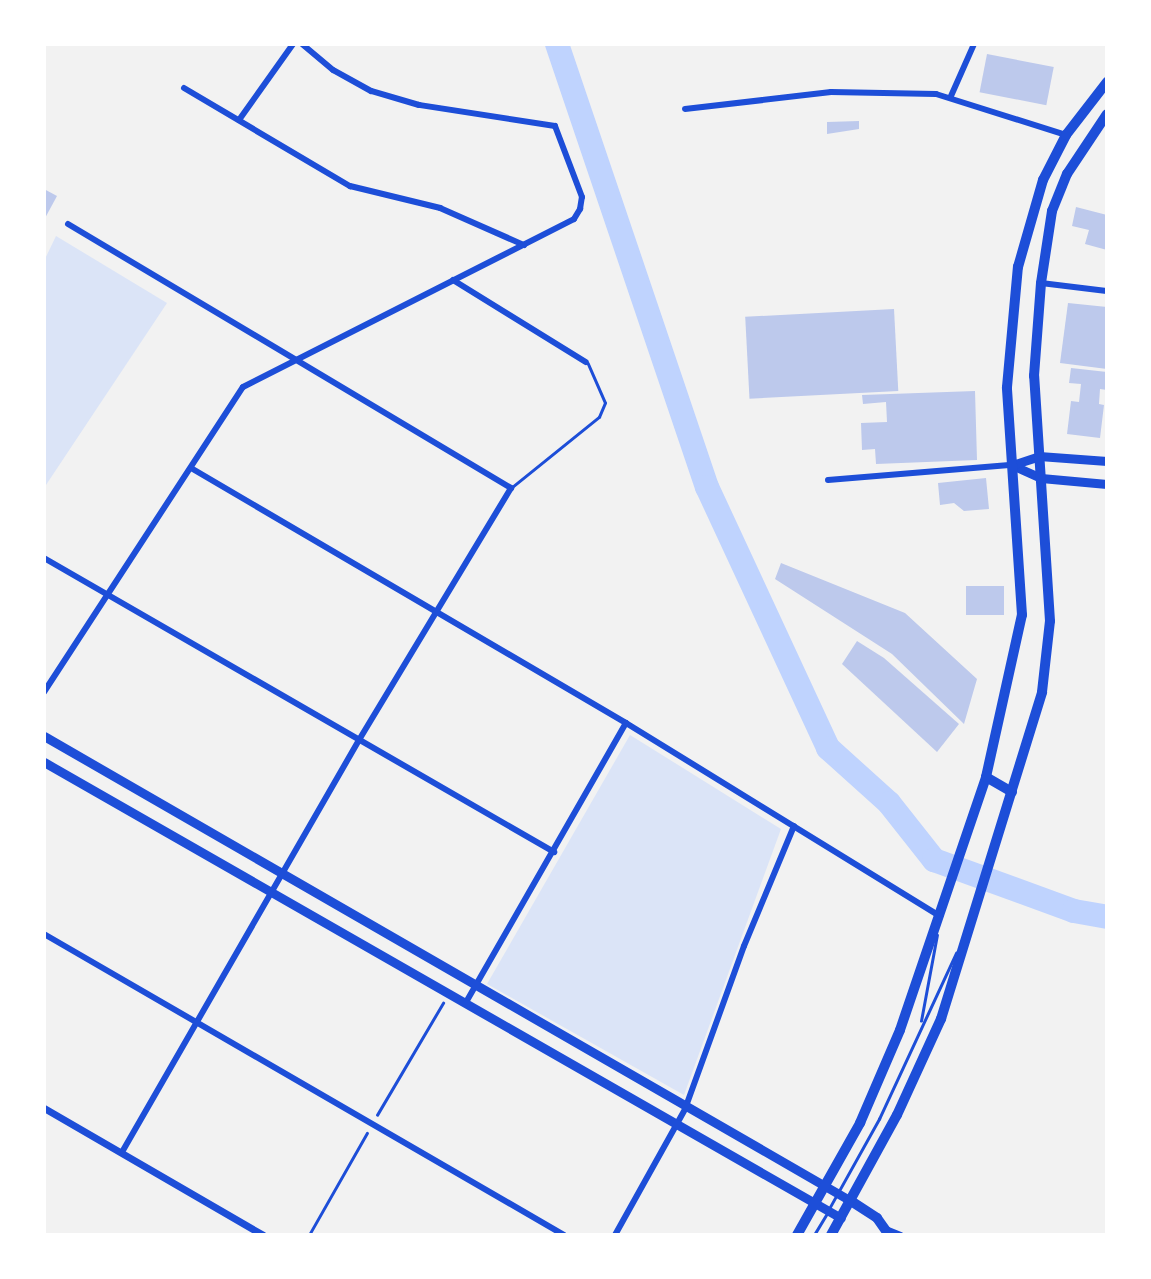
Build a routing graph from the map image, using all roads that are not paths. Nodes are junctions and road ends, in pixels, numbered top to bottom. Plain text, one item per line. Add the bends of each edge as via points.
1 (293, 44) edge
2 (302, 44) edge
3 (974, 44) edge
4 (1107, 82) edge
5 (184, 88) dead end
6 (951, 96) junction
7 (685, 109) dead end
8 (1107, 114) edge
9 (239, 120) junction
10 (1066, 135) junction
11 (68, 224) dead end
12 (524, 245) junction
13 (453, 280) junction
14 (1041, 283) junction
15 (1107, 291) edge
16 (297, 359) junction
17 (586, 362) joint
18 (1039, 456) junction
19 (1107, 461) edge
20 (1012, 465) junction
21 (191, 468) junction
22 (1041, 478) junction
23 (828, 480) dead end
24 (1107, 484) edge
25 (511, 488) junction
26 (44, 558) edge
27 (106, 593) junction
28 (435, 610) junction
29 (44, 692) edge
30 (626, 723) junction
31 (44, 736) edge
32 (359, 740) junction
33 (44, 762) edge
34 (986, 777) junction
35 (1012, 792) junction
36 (794, 826) junction
37 (554, 852) junction
38 (285, 874) junction
39 (275, 892) junction
40 (979, 907) junction
41 (940, 916) junction
42 (44, 934) edge
43 (474, 988) junction
44 (465, 1004) junction
45 (197, 1022) junction
46 (921, 1025) junction
47 (44, 1108) edge
48 (685, 1109) junction
49 (677, 1126) junction
50 (122, 1152) junction
51 (825, 1186) junction
52 (838, 1194) junction
53 (851, 1201) junction
54 (816, 1203) junction
55 (828, 1210) junction
56 (841, 1218) junction
57 (888, 1232) edge
58 (261, 1235) edge
59 (564, 1235) edge
60 (615, 1235) edge
61 (797, 1235) edge
62 (814, 1235) edge
63 (831, 1235) edge
64 (901, 1235) edge

1 - 9 street
2 - 12 street via 333,71 371,91 419,104 555,126 582,197 580,209 574,219
3 - 6 street
4 - 10 main road
5 - 9 street
6 - 7 street via 831,92
6 - 10 street
8 - 14 main road via 1067,174 1052,211
9 - 12 street via 350,186 440,208
10 - 20 main road via 1044,180 1018,267 1007,387
11 - 16 street
12 - 13 street
13 - 16 street
13 - 17 street
14 - 15 street
14 - 18 main road via 1034,376
16 - 21 street via 243,387
16 - 25 street
17 - 25 lane via 604,410
18 - 19 main road
18 - 20 main road
18 - 22 main road
20 - 22 main road
20 - 23 street
20 - 34 main road via 1022,615
21 - 27 street
21 - 28 street
22 - 24 main road
22 - 35 main road via 1050,621 1042,692
25 - 28 street
26 - 27 street
27 - 29 street
27 - 32 street
28 - 30 street
28 - 32 street
30 - 36 street
30 - 37 street
31 - 38 main road
32 - 37 street
32 - 38 street
33 - 39 main road
34 - 35 main road
34 - 41 main road
35 - 40 main road
36 - 41 street
36 - 48 street via 744,946
37 - 43 street
38 - 39 street
38 - 43 main road
39 - 44 main road
39 - 45 street
40 - 46 lane
40 - 53 main road via 941,1019
41 - 46 lane
41 - 51 main road via 900,1030 860,1123
42 - 45 street
43 - 44 street
43 - 48 main road
44 - 49 main road
45 - 50 street
45 - 59 street
46 - 52 lane via 879,1119
47 - 50 street
48 - 49 street
48 - 51 main road
49 - 54 main road
49 - 60 street
50 - 58 street
51 - 52 main road
51 - 54 main road
52 - 53 main road
52 - 55 lane
53 - 56 main road
53 - 57 main road
54 - 55 main road
54 - 61 main road
55 - 56 main road
55 - 62 lane
56 - 63 main road
57 - 64 street

